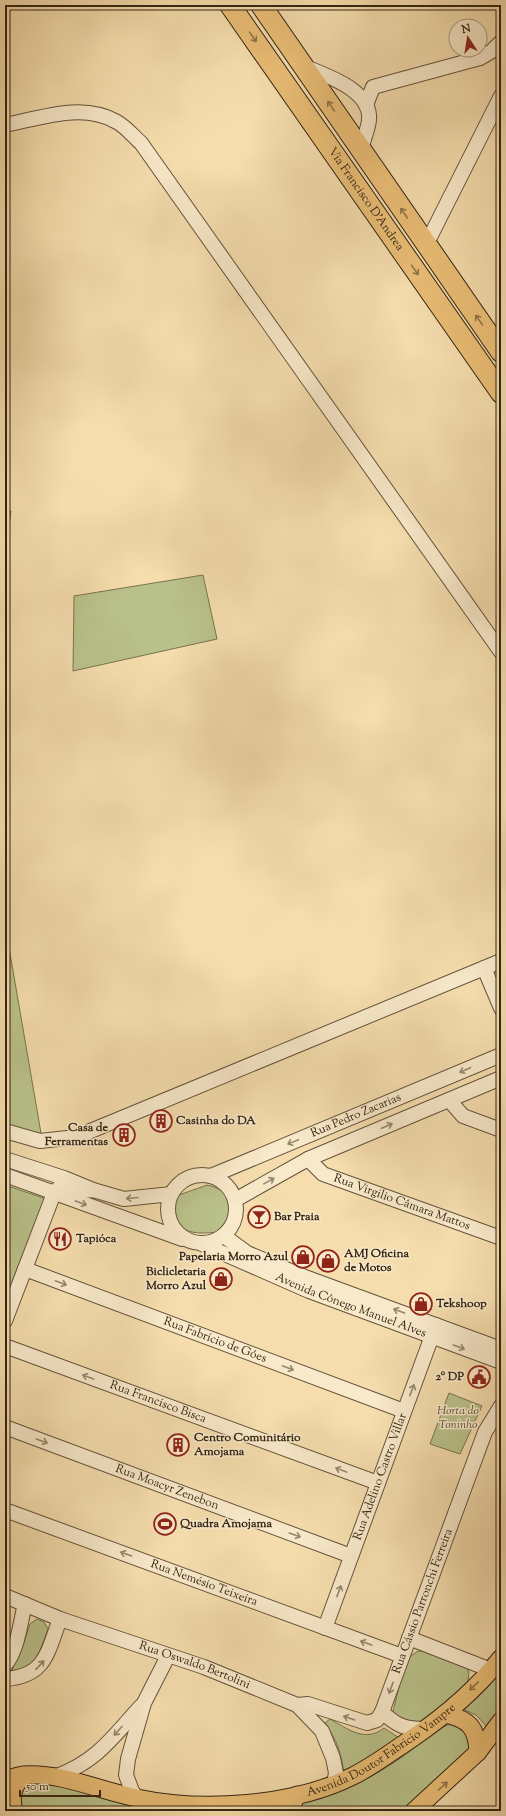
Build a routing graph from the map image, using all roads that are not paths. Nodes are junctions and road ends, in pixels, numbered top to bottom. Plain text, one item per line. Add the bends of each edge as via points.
1 (230, 5) edge
2 (262, 5) edge
3 (501, 42) edge
4 (303, 66) junction
5 (501, 96) edge
6 (366, 105) junction
7 (5, 125) edge
8 (361, 150) junction
9 (426, 245) junction
10 (501, 352) edge
11 (501, 393) edge
12 (501, 652) edge
13 (501, 961) edge
14 (484, 968) junction
15 (501, 1008) edge
16 (501, 1055) edge
17 (501, 1078) edge
18 (449, 1100) junction
19 (501, 1130) edge
20 (5, 1131) edge
21 (5, 1159) edge
22 (308, 1159) junction
23 (5, 1175) edge
24 (211, 1176) junction
25 (93, 1190) junction
26 (54, 1193) junction
27 (171, 1194) junction
28 (235, 1200) junction
29 (224, 1236) junction
30 (501, 1238) edge
31 (196, 1243) junction
32 (25, 1269) junction
33 (5, 1321) edge
34 (434, 1331) junction
35 (5, 1346) edge
36 (501, 1349) edge
37 (501, 1362) edge
38 (501, 1406) edge
39 (404, 1411) junction
40 (5, 1427) edge
41 (378, 1483) junction
42 (5, 1510) edge
43 (351, 1556) junction
44 (5, 1596) edge
45 (25, 1604) junction
46 (60, 1619) junction
47 (325, 1628) junction
48 (409, 1638) junction
49 (168, 1656) junction
50 (402, 1656) junction
51 (496, 1664) edge
52 (5, 1665) edge
53 (5, 1679) edge
54 (144, 1702) junction
55 (297, 1705) junction
56 (382, 1712) junction
57 (445, 1714) junction
58 (501, 1721) edge
59 (425, 1729) junction
60 (478, 1752) junction
61 (24, 1775) junction
62 (56, 1776) junction
63 (5, 1780) edge
64 (334, 1784) junction
65 (297, 1795) junction
66 (138, 1799) junction
67 (14, 1811) edge
68 (289, 1811) edge
69 (414, 1811) edge

1 -> 11 highway, Via Francisco D'Andrea
2 - 4 highway, Via Francisco D'Andrea
3 - 6 street via 480,58 374,87
4 - 6 street via 338,80 361,96
8 -> 4 highway, Via Francisco D'Andrea
5 - 9 street
6 - 8 street via 369,120
7 - 12 street via 76,111 100,114 118,122 140,143
9 -> 8 highway, Via Francisco D'Andrea
10 -> 9 highway, Via Francisco D'Andrea
13 - 14 street
14 - 15 street
14 - 20 street via 76,1137 40,1141
16 -> 24 street, Rua Pedro Zacarias
17 - 18 street, Rua Pedro Zacarias
18 - 19 street via 463,1116
22 -> 18 street, Rua Pedro Zacarias
21 - 25 street
28 -> 22 street, Rua Pedro Zacarias
22 - 30 street, Rua Virgilio Câmara Mattos via 323,1174
23 - 26 street, Avenida Cônego Manuel Alves
24 - 27 street via 199,1175 188,1178 178,1184
24 - 28 street via 226,1185
25 - 26 street via 63,1186
27 -> 25 street via 124,1199
26 -> 31 street, Avenida Cônego Manuel Alves
26 - 32 street
27 - 31 street via 167,1205 172,1228 180,1236
28 - 29 street via 235,1219
29 - 31 street via 214,1242
34 -> 29 street, Avenida Cônego Manuel Alves via 247,1253
31 - 34 street, Avenida Cônego Manuel Alves via 309,1291
32 - 33 street
32 -> 39 street, Rua Fabrício de Góes
34 - 36 street, Avenida Cônego Manuel Alves
34 -> 37 street, Avenida Cônego Manuel Alves
39 -> 34 street, Rua Adelino Castro Villar
41 -> 35 street, Rua Francisco Bisca
38 - 48 street, Rua Cássio Parronchi Ferreira via 485,1432
39 - 41 street, Rua Adelino Castro Villar
40 -> 43 street, Rua Moacyr Zenebon
41 - 43 street, Rua Adelino Castro Villar
47 -> 42 street, Rua Nemésio Teixeira
47 -> 43 street, Rua Adelino Castro Villar
44 - 45 street, Rua Oswaldo Bertolini
45 - 46 street, Rua Oswaldo Bertolini
45 - 52 street via 9,1661
46 - 49 street, Rua Oswaldo Bertolini
53 -> 46 street via 19,1678 34,1672 44,1661
50 -> 47 street, Rua Nemésio Teixeira
48 - 50 street, Rua Cássio Parronchi Ferreira
48 - 51 street
49 - 54 street
49 - 55 street, Rua Oswaldo Bertolini via 204,1667
50 -> 56 street, Rua Cássio Parronchi Ferreira
51 -> 57 main road, Avenida Doutor Fabricio Vampre
54 -> 62 street via 88,1762
54 - 66 street via 126,1775
56 -> 55 street via 377,1720 367,1724 308,1704
55 - 64 street, Rua Oswaldo Bertolini via 322,1731 333,1758 336,1773
56 - 59 street via 394,1723 409,1729
57 - 59 main road, Avenida Doutor Fabricio Vampre
57 - 60 main road via 459,1717 471,1726 477,1738
58 - 60 main road
59 - 64 main road, Avenida Doutor Fabricio Vampre via 372,1766
69 -> 60 main road
61 - 62 main road, Avenida Doutor Fabricio Vampre
61 - 63 main road, Avenida Doutor Fabricio Vampre
61 - 67 main road via 14,1786 11,1798
62 - 66 main road, Avenida Doutor Fabricio Vampre
64 - 65 main road, Avenida Doutor Fabricio Vampre
65 - 66 main road, Avenida Doutor Fabricio Vampre via 237,1805 194,1806
65 - 68 main road

